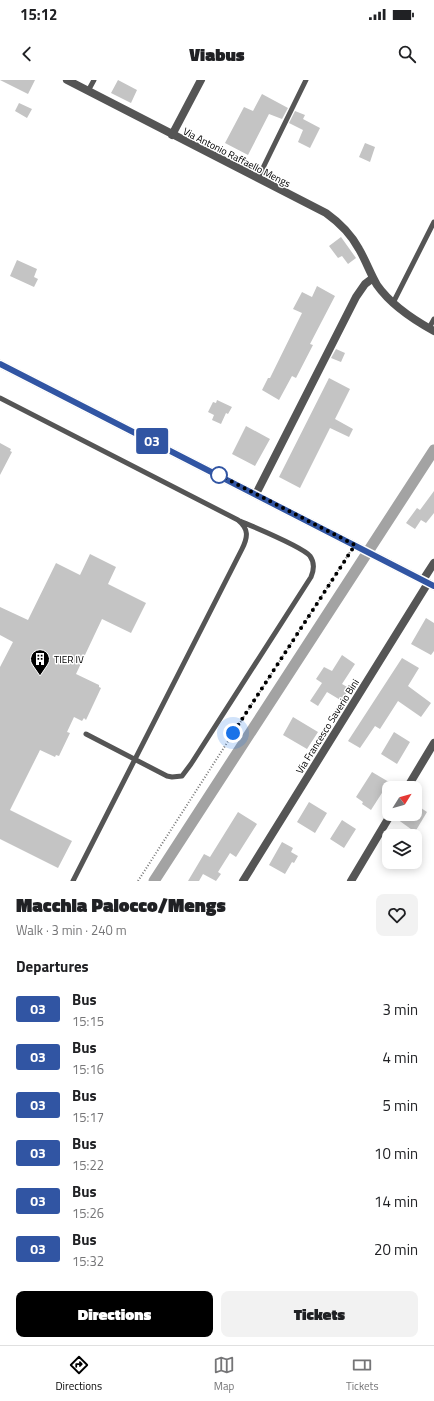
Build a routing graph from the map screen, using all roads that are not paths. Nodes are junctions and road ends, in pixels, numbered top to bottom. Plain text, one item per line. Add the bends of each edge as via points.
1 (68, 80) edge
2 (94, 80) edge
3 (201, 80) edge
4 (306, 80) edge
5 (88, 91) junction
6 (172, 135) junction
7 (258, 178) junction
8 (434, 222) edge
9 (374, 278) junction
10 (393, 303) junction
11 (434, 319) edge
12 (432, 330) edge
13 (0, 364) edge
14 (0, 398) edge
15 (256, 494) junction
16 (238, 520) junction
17 (434, 562) edge
18 (428, 583) edge
19 (86, 734) dead end
20 (434, 743) edge
21 (135, 759) junction
22 (411, 781) edge
23 (387, 821) edge
24 (73, 881) edge
25 (243, 881) edge
26 (351, 881) edge

1 - 5 street, Via Antonio Raffaello Mengs
2 - 5 lane
3 - 6 street
4 - 7 lane
5 - 6 street, Via Antonio Raffaello Mengs
6 - 7 street, Via Antonio Raffaello Mengs
7 - 9 street, Via Antonio Raffaello Mengs via 336,220 356,243
8 - 10 lane
9 - 10 street, Via Antonio Raffaello Mengs
9 - 15 street via 365,284 356,297
10 - 12 street, Via Antonio Raffaello Mengs via 408,316
11 - 12 lane
13 - 15 street
14 - 16 lane
15 - 18 street
16 - 21 lane via 247,532 246,542
16 - 21 lane via 308,554 314,563 313,573 185,773 177,777 167,776
17 - 18 street, Via Francesco Saverio Bini
18 - 25 street, Via Francesco Saverio Bini
19 - 21 lane
20 - 22 street
21 - 24 lane
23 - 26 street

